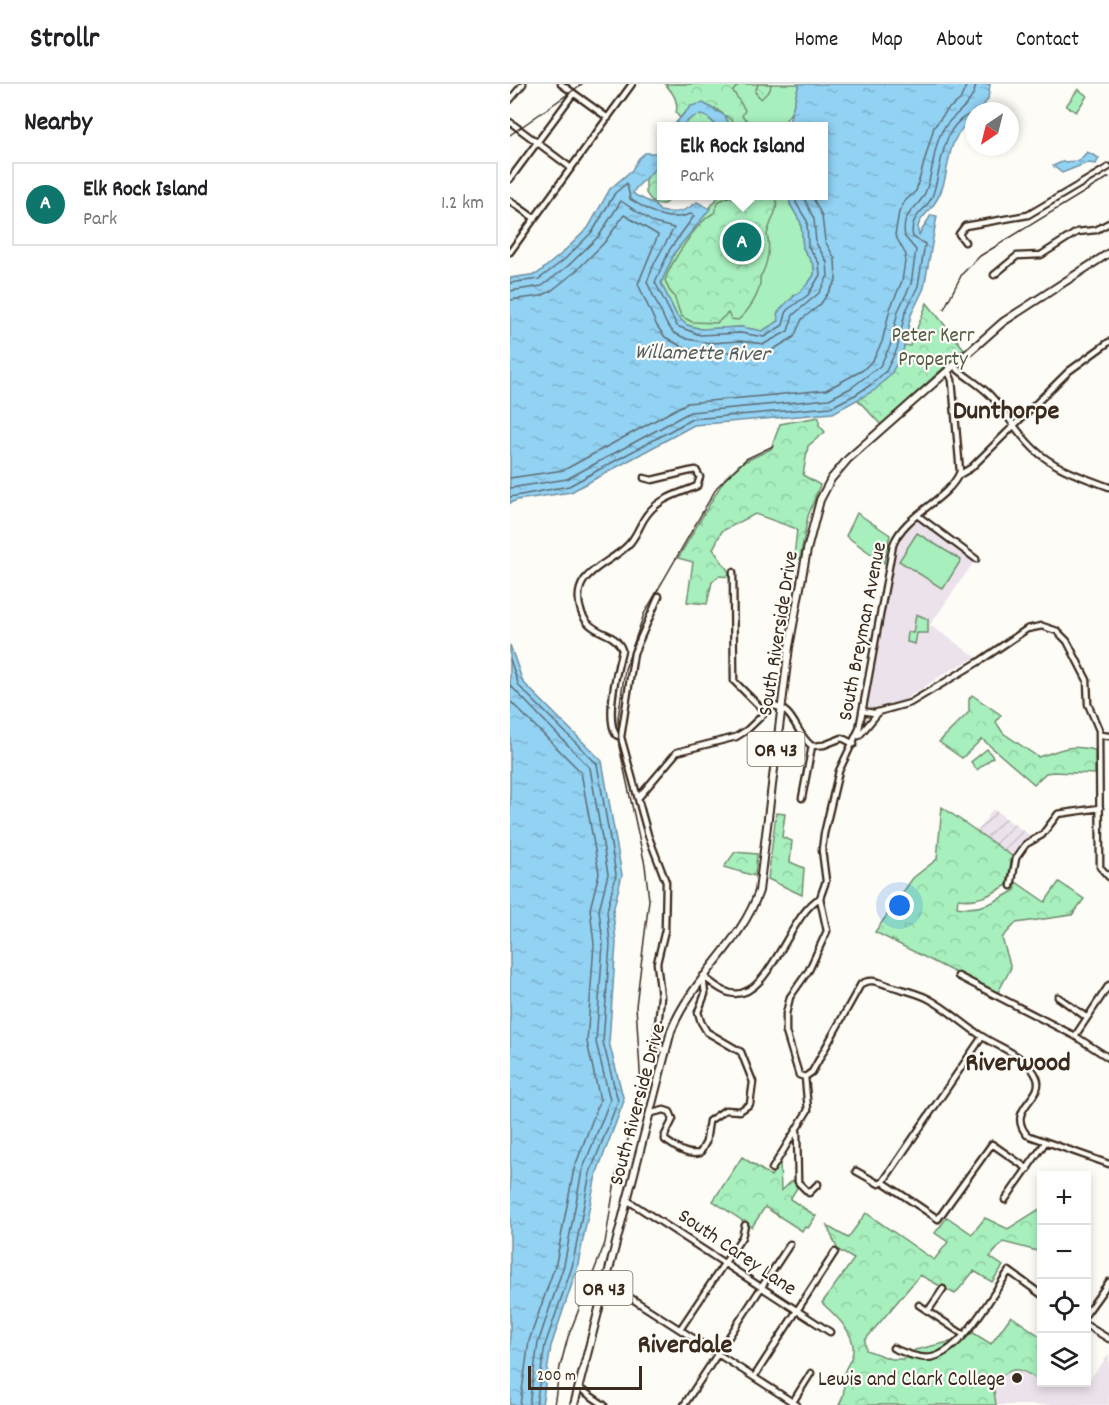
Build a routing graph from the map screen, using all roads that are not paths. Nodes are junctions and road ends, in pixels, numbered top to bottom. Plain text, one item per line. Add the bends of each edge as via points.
1 (523, 84) edge
2 (561, 84) edge
3 (632, 84) edge
4 (573, 94) junction
5 (510, 100) edge
6 (608, 118) junction
7 (510, 122) edge
8 (536, 142) junction
9 (1109, 167) edge
10 (571, 168) junction
11 (510, 178) edge
12 (510, 201) edge
13 (534, 218) junction
14 (1109, 223) edge
15 (965, 242) dead end
16 (510, 252) edge
17 (1109, 253) edge
18 (994, 275) dead end
19 (1109, 342) edge
20 (951, 369) junction
21 (1014, 425) junction
22 (959, 475) junction
23 (644, 478) dead end
24 (1109, 487) edge
25 (917, 515) junction
26 (976, 559) dead end
27 (733, 572) dead end
28 (659, 596) dead end
29 (781, 708) junction
30 (862, 711) junction
31 (765, 712) junction
32 (880, 712) junction
33 (1100, 735) junction
34 (1109, 736) edge
35 (621, 737) junction
36 (854, 744) junction
37 (812, 746) junction
38 (639, 797) junction
39 (802, 798) dead end
40 (1100, 808) junction
41 (1109, 877) edge
42 (1011, 886) dead end
43 (820, 898) junction
44 (703, 976) junction
45 (958, 976) dead end
46 (1109, 985) edge
47 (1058, 997) dead end
48 (1086, 1017) junction
49 (1074, 1036) junction
50 (982, 1037) junction
51 (666, 1053) junction
52 (1109, 1058) edge
53 (805, 1077) junction
54 (652, 1113) junction
55 (798, 1129) junction
56 (1045, 1143) junction
57 (1109, 1164) edge
58 (772, 1169) dead end
59 (1028, 1169) junction
60 (856, 1171) dead end
61 (883, 1182) junction
62 (818, 1184) dead end
63 (627, 1200) junction
64 (1005, 1200) dead end
65 (745, 1225) dead end
66 (790, 1244) dead end
67 (835, 1252) dead end
68 (724, 1262) junction
69 (606, 1282) junction
70 (1109, 1282) edge
71 (762, 1287) junction
72 (943, 1289) dead end
73 (1037, 1292) edge
74 (919, 1305) dead end
75 (1091, 1307) edge
76 (798, 1311) junction
77 (928, 1311) junction
78 (681, 1328) junction
79 (1091, 1328) edge
80 (830, 1332) dead end
81 (964, 1335) junction
82 (1109, 1340) edge
83 (893, 1348) dead end
84 (717, 1352) junction
85 (811, 1373) dead end
86 (754, 1377) junction
87 (579, 1388) junction
88 (793, 1404) edge
89 (574, 1405) edge
90 (604, 1405) edge
91 (684, 1405) edge

1 - 5 street
2 - 4 street
3 - 6 street
4 - 6 street
4 - 8 street
6 - 10 street
7 - 8 street
8 - 10 street
8 - 11 street
9 - 15 street via 1028,215 965,226 959,234
10 - 13 street
12 - 13 street
13 - 16 street
14 - 18 street via 1084,231 1041,255 1017,256
17 - 20 main road, South Riverside Drive / OR 43 via 1011,316
19 - 21 street, South Breyman Avenue via 1077,363
20 - 21 street via 970,377
20 - 22 street
20 - 29 main road, South Riverside Drive / OR 43 via 848,459 823,492 802,571
21 - 22 street, South Breyman Avenue
21 - 24 street via 1033,448 1053,463
22 - 25 street, South Breyman Avenue
23 - 35 street via 652,480 696,470 700,477 697,486 674,493 655,507 634,538 597,566 581,590 579,599 585,619 596,631 614,638 622,651 613,698 613,728
25 - 26 street
25 - 30 street, South Breyman Avenue via 898,534 892,550
27 - 31 street via 734,681
28 - 35 street via 634,653
29 - 31 street via 772,706
29 - 37 street
29 - 44 main road, South Riverside Drive / OR 43 via 759,891 741,928
30 - 32 street
30 - 36 street, South Breyman Avenue
31 - 38 street via 731,740 677,752
32 - 33 street via 916,700 1024,630 1042,626 1057,631 1069,644 1087,680 1088,704
32 - 36 street
33 - 34 street
33 - 40 street
35 - 38 street
36 - 37 street via 842,738 824,746
36 - 43 street, South Breyman Avenue via 840,767 824,834 826,881
37 - 39 street
38 - 51 street via 666,882 664,930 657,963 661,997 657,1028 659,1046
40 - 41 street via 1100,867
40 - 42 street via 1058,814 1042,836 1026,844 1016,858
43 - 44 street via 805,908 772,966 751,988 739,994 729,993
43 - 53 street via 827,931 809,970 789,1000 785,1017 795,1070
44 - 51 main road, South Riverside Drive / OR 43 via 681,1008
44 - 54 street via 701,1022 707,1032 741,1052 753,1082 750,1104 740,1111 725,1110 709,1121 704,1148 698,1154 684,1152 665,1140 673,1119 670,1112
45 - 49 street
46 - 48 street
47 - 48 street
48 - 49 street
49 - 52 street
50 - 53 street via 924,996 868,981 858,988 812,1072
50 - 56 street via 1018,1058 1036,1076 1038,1086 1022,1111 1021,1122 1027,1135
50 - 61 street
51 - 54 main road, South Riverside Drive / OR 43
53 - 55 street via 808,1110
54 - 63 main road, South Riverside Drive / OR 43
55 - 58 street
55 - 62 street via 798,1182 809,1193
56 - 57 street
56 - 59 street
59 - 61 street via 992,1144 938,1219
59 - 64 street
60 - 61 street via 879,1184
63 - 68 street, South Carey Lane
63 - 69 main road, South Riverside Drive / OR 43
65 - 68 street
66 - 71 street
67 - 76 street
68 - 71 street, South Carey Lane
68 - 78 street
69 - 78 street
69 - 87 main road, South Riverside Drive / OR 43
70 - 75 street
71 - 76 street, South Carey Lane
71 - 84 street
72 - 77 street
73 - 81 street via 1009,1271
74 - 77 street
76 - 80 street, South Carey Lane
76 - 86 street
77 - 81 street
78 - 84 street
79 - 82 street
81 - 83 street via 947,1351 932,1358
84 - 86 street
84 - 91 street
85 - 88 street
86 - 88 street
87 - 89 main road, South Riverside Drive / OR 43
87 - 90 street

